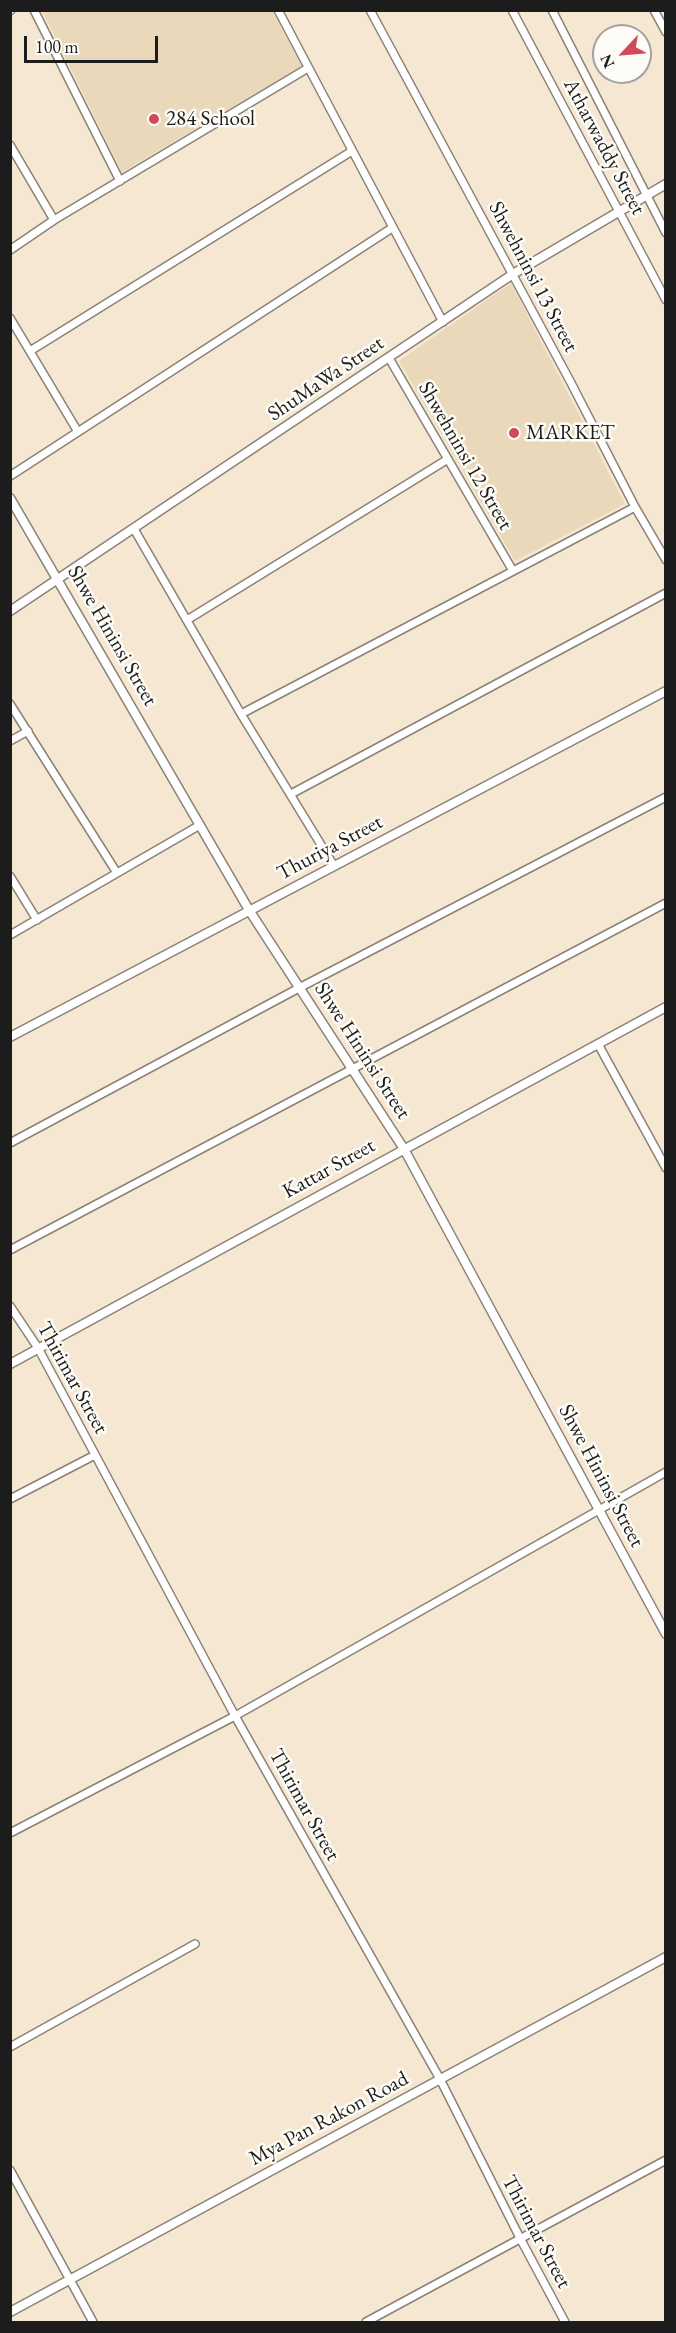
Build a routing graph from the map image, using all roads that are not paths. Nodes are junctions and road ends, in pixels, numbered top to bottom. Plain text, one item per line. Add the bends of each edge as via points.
1 (34, 10) edge
2 (278, 10) edge
3 (370, 10) edge
4 (512, 10) edge
5 (552, 10) edge
6 (654, 10) edge
7 (666, 32) edge
8 (308, 68) junction
9 (10, 145) edge
10 (352, 152) junction
11 (120, 181) junction
12 (666, 184) edge
13 (645, 195) junction
14 (620, 212) junction
15 (54, 220) junction
16 (392, 228) junction
17 (666, 233) edge
18 (10, 250) edge
19 (513, 274) junction
20 (666, 300) edge
21 (10, 318) edge
22 (443, 322) junction
23 (30, 351) junction
24 (389, 358) junction
25 (78, 432) junction
26 (448, 459) junction
27 (10, 476) edge
28 (10, 498) edge
29 (635, 507) junction
30 (134, 529) junction
31 (666, 560) edge
32 (513, 571) junction
33 (58, 580) junction
34 (666, 593) edge
35 (10, 611) edge
36 (187, 620) junction
37 (666, 691) edge
38 (10, 704) edge
39 (242, 714) junction
40 (28, 731) junction
41 (10, 741) edge
42 (291, 794) junction
43 (666, 797) edge
44 (200, 825) junction
45 (334, 866) junction
46 (117, 873) junction
47 (10, 876) edge
48 (666, 903) edge
49 (249, 910) junction
50 (37, 920) junction
51 (10, 935) edge
52 (299, 988) junction
53 (666, 1007) edge
54 (10, 1037) edge
55 (598, 1044) junction
56 (352, 1069) junction
57 (10, 1143) edge
58 (404, 1149) junction
59 (666, 1168) edge
60 (10, 1250) edge
61 (10, 1306) edge
62 (38, 1348) junction
63 (10, 1364) edge
64 (95, 1455) junction
65 (666, 1472) edge
66 (10, 1499) edge
67 (598, 1509) junction
68 (666, 1634) edge
69 (235, 1716) junction
70 (10, 1833) edge
71 (195, 1944) dead end
72 (666, 1957) edge
73 (10, 2047) edge
74 (440, 2079) junction
75 (666, 2160) edge
76 (10, 2170) edge
77 (521, 2240) junction
78 (70, 2280) junction
79 (10, 2312) edge
80 (93, 2322) edge
81 (366, 2322) edge
82 (565, 2322) edge

1 - 11 street
2 - 8 street
3 - 19 street, Shwehninsi 13 Street
4 - 14 street, Atharwaddy Street
5 - 13 street
6 - 7 street
8 - 10 street
8 - 11 street
9 - 15 street
10 - 16 street
10 - 23 street
11 - 15 street
12 - 13 street, ShuMaWa Street
13 - 14 street, ShuMaWa Street
13 - 17 street
14 - 19 street, ShuMaWa Street
14 - 20 street, Atharwaddy Street
15 - 18 street
16 - 22 street
16 - 25 street
19 - 22 street, ShuMaWa Street
19 - 29 street, Shwehninsi 13 Street
21 - 23 street
22 - 24 street, ShuMaWa Street
23 - 25 street
24 - 26 street, Shwehninsi 12 Street
24 - 30 street, ShuMaWa Street
25 - 27 street
26 - 32 street, Shwehninsi 12 Street
26 - 36 street
28 - 33 street, Shwe Hininsi Street
29 - 31 street, Shwehninsi 13 Street
29 - 32 street
30 - 33 street, ShuMaWa Street
30 - 36 street
32 - 39 street
33 - 35 street, ShuMaWa Street
33 - 44 street, Shwe Hininsi Street
34 - 42 street
36 - 39 street
37 - 45 street, Thuriya Street
38 - 40 street
39 - 42 street
40 - 41 street
40 - 46 street
42 - 45 street
43 - 52 street
44 - 46 street
44 - 49 street, Shwe Hininsi Street
45 - 49 street, Thuriya Street
46 - 50 street
47 - 50 street
48 - 56 street
49 - 52 street, Shwe Hininsi Street
49 - 54 street, Thuriya Street
50 - 51 street
52 - 56 street, Shwe Hininsi Street
52 - 57 street
53 - 55 street, Kattar Street
55 - 58 street, Kattar Street
55 - 59 street
56 - 58 street, Shwe Hininsi Street
56 - 60 street
58 - 62 street, Kattar Street
58 - 67 street, Shwe Hininsi Street
61 - 62 street, Thirimar Street
62 - 63 street, Kattar Street
62 - 64 street, Thirimar Street
64 - 66 street
64 - 69 street, Thirimar Street
65 - 67 street
67 - 68 street, Shwe Hininsi Street
67 - 69 street
69 - 70 street
69 - 74 street, Thirimar Street
71 - 73 street
72 - 74 street, Mya Pan Rakon Road
74 - 77 street, Thirimar Street
74 - 78 street, Mya Pan Rakon Road
75 - 77 street
76 - 78 street
77 - 81 street
77 - 82 street, Thirimar Street
78 - 79 street, Mya Pan Rakon Road
78 - 80 street

